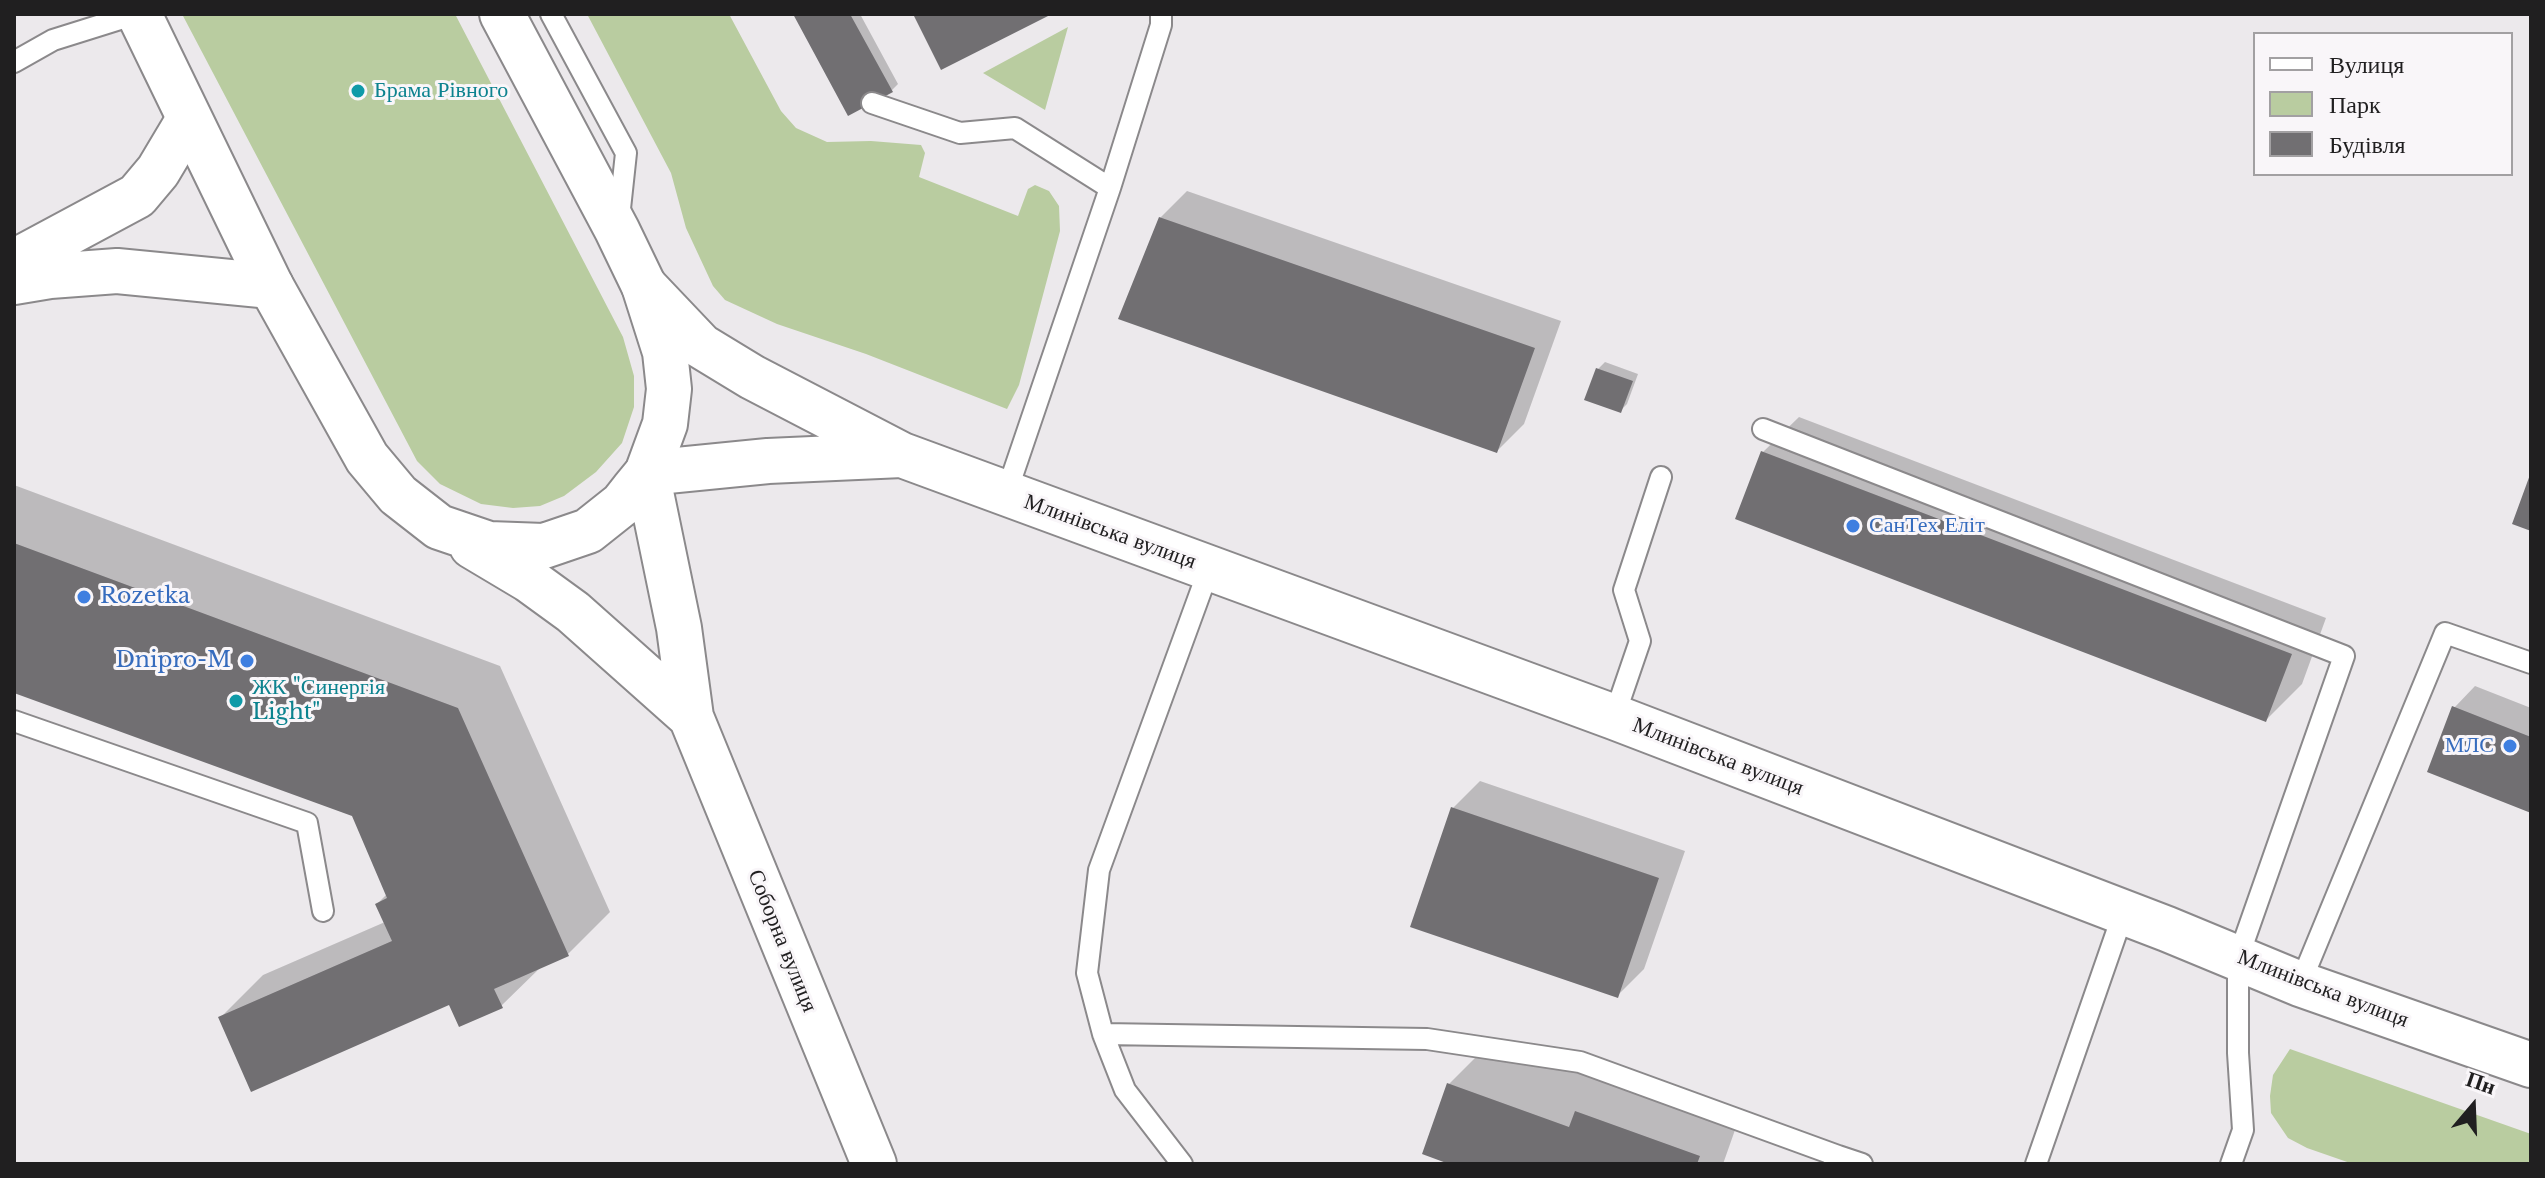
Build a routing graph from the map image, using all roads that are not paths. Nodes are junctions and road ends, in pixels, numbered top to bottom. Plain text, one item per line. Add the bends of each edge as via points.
1 (138, 14) edge
2 (502, 14) edge
3 (551, 14) edge
4 (1161, 14) edge
5 (14, 62) edge
6 (872, 103) dead end
7 (189, 119) junction
8 (1110, 188) junction
9 (617, 230) junction
10 (14, 262) edge
11 (14, 282) edge
12 (271, 286) junction
13 (644, 286) junction
14 (1763, 429) dead end
15 (902, 455) junction
16 (647, 473) junction
17 (1661, 477) dead end
18 (1006, 494) junction
19 (439, 527) junction
20 (1209, 569) junction
21 (2531, 663) edge
22 (691, 717) junction
23 (1614, 717) junction
24 (14, 721) edge
25 (323, 911) dead end
26 (2123, 914) junction
27 (2238, 958) junction
28 (2300, 984) junction
29 (1103, 1034) junction
30 (2531, 1065) edge
31 (1836, 1160) edge
32 (874, 1164) edge
33 (1182, 1164) edge
34 (1862, 1164) edge
35 (2036, 1164) edge
36 (2231, 1164) edge

1 - 5 lane via 53,40
1 - 7 main road
2 - 9 main road
3 - 9 lane via 626,153
4 - 8 lane
6 - 8 lane via 960,133 1015,128
7 - 10 main road via 137,196
7 - 12 main road
8 - 18 lane
9 - 13 main road
11 - 12 main road via 117,271
12 - 19 main road via 367,458 398,495
13 - 15 main road, Млинівська вулиця via 701,346
13 - 16 main road via 665,352 669,389 665,424
14 - 27 lane via 2344,656
15 - 16 main road, Млинівська вулиця
15 - 18 main road, Млинівська вулиця
16 - 19 main road via 622,504 588,531 544,546 489,544
16 - 22 main road, Соборна вулиця
17 - 23 lane via 1624,590 1640,641
18 - 20 main road, Млинівська вулиця
19 - 22 main road, Соборна вулиця via 573,612
20 - 23 main road, Млинівська вулиця
20 - 29 lane via 1099,870 1087,973
21 - 28 lane via 2445,633
22 - 32 main road, Соборна вулиця
23 - 26 main road, Млинівська вулиця
24 - 25 lane via 307,823
26 - 27 main road, Млинівська вулиця
26 - 35 lane
27 - 28 main road, Млинівська вулиця
27 - 36 lane via 2243,1130
28 - 30 main road, Млинівська вулиця
29 - 31 lane via 1427,1039 1580,1062
29 - 33 lane via 1125,1090
31 - 34 lane

